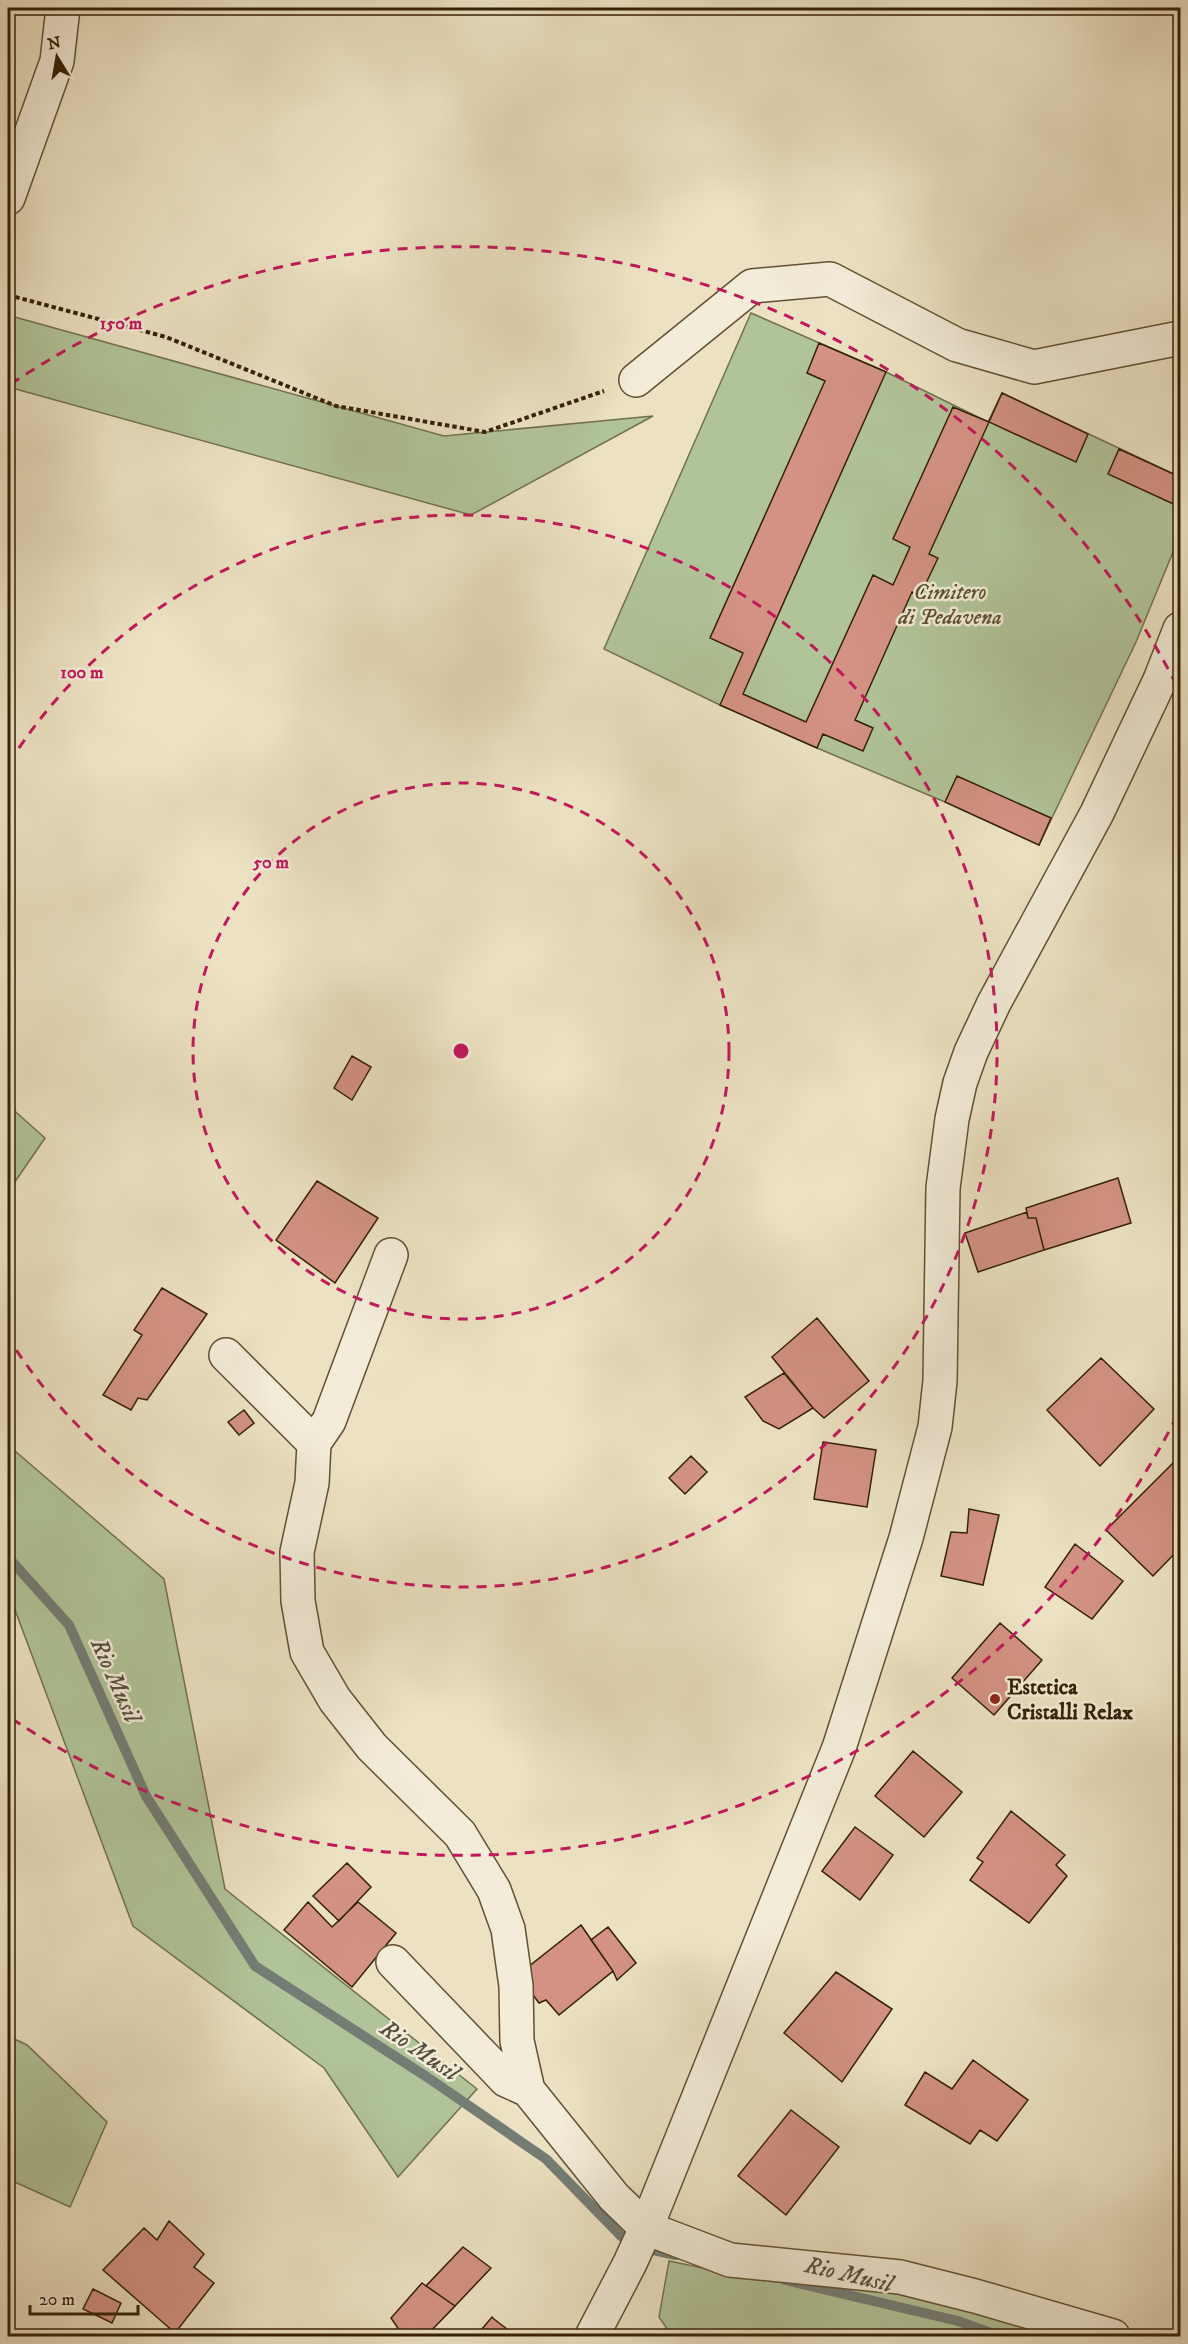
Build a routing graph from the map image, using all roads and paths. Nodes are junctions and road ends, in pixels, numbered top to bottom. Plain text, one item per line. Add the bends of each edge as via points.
1 (63, 8) edge
2 (8, 198) edge
3 (8, 295) edge
4 (1180, 338) edge
5 (636, 380) joint
6 (1180, 629) edge
7 (391, 1255) dead end
8 (226, 1355) dead end
9 (314, 1443) junction
10 (393, 1962) dead end
11 (528, 2090) junction
12 (644, 2229) junction
13 (592, 2337) edge
14 (1113, 2337) edge

1 - 2 street via 57,61
3 - 5 path via 166,337 336,406 485,432
4 - 5 street via 1034,367 957,345 830,279 752,286
6 - 12 street via 1097,813 994,1003 960,1083 943,1188 940,1381 934,1427 906,1538 839,1748
7 - 9 street via 329,1421
8 - 9 street
9 - 11 street via 312,1483 297,1552 298,1602 308,1652 334,1700 372,1747 460,1834 494,1890 508,1929 516,1986 517,2041
10 - 11 street via 506,2080
11 - 12 street
12 - 13 street
12 - 14 street via 730,2260 900,2277

